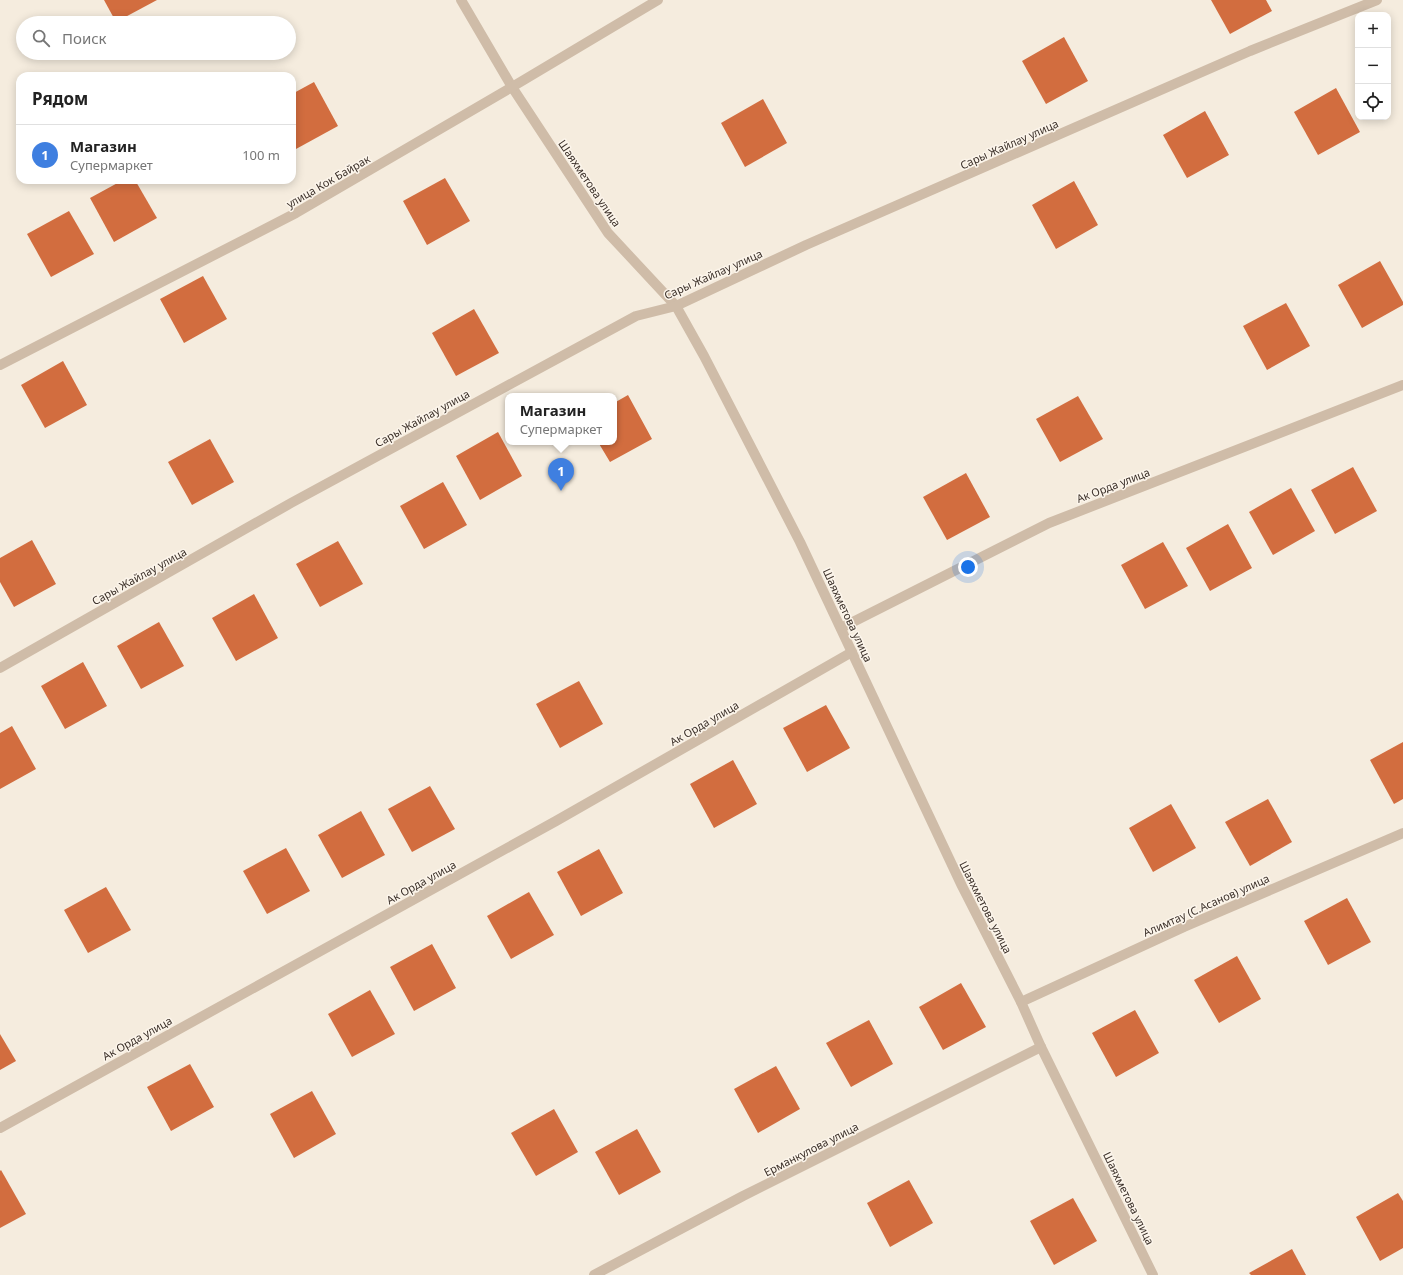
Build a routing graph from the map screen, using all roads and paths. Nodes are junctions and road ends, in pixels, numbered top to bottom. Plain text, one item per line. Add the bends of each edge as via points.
1 (461, 0) edge
2 (658, 0) edge
3 (1377, 0) edge
4 (512, 87) junction
5 (676, 306) junction
6 (0, 365) edge
7 (1403, 385) edge
8 (841, 628) junction
9 (852, 652) junction
10 (0, 668) edge
11 (1403, 833) edge
12 (1021, 1002) junction
13 (1041, 1047) junction
14 (0, 1128) edge
15 (594, 1275) edge
16 (1153, 1275) edge

1 - 4 street, Шаяхметова улица
2 - 4 street, улица Кок Байрак
3 - 5 street, Сары Жайлау улица via 1250,51 806,245
4 - 5 street, Шаяхметова улица via 608,233
4 - 6 street, улица Кок Байрак via 296,213
5 - 8 street, Шаяхметова улица via 800,542
5 - 10 street, Сары Жайлау улица via 636,316 291,503
7 - 8 street, Ак Орда улица via 1049,523
8 - 9 street, Шаяхметова улица
9 - 12 street, Шаяхметова улица via 962,886
9 - 14 street, Ак Орда улица via 556,821
11 - 12 street, Алимтау (С.Асанов) улица via 1184,927
12 - 13 street, Шаяхметова улица
13 - 15 street, Ерманкулова улица via 743,1196
13 - 16 street, Шаяхметова улица

